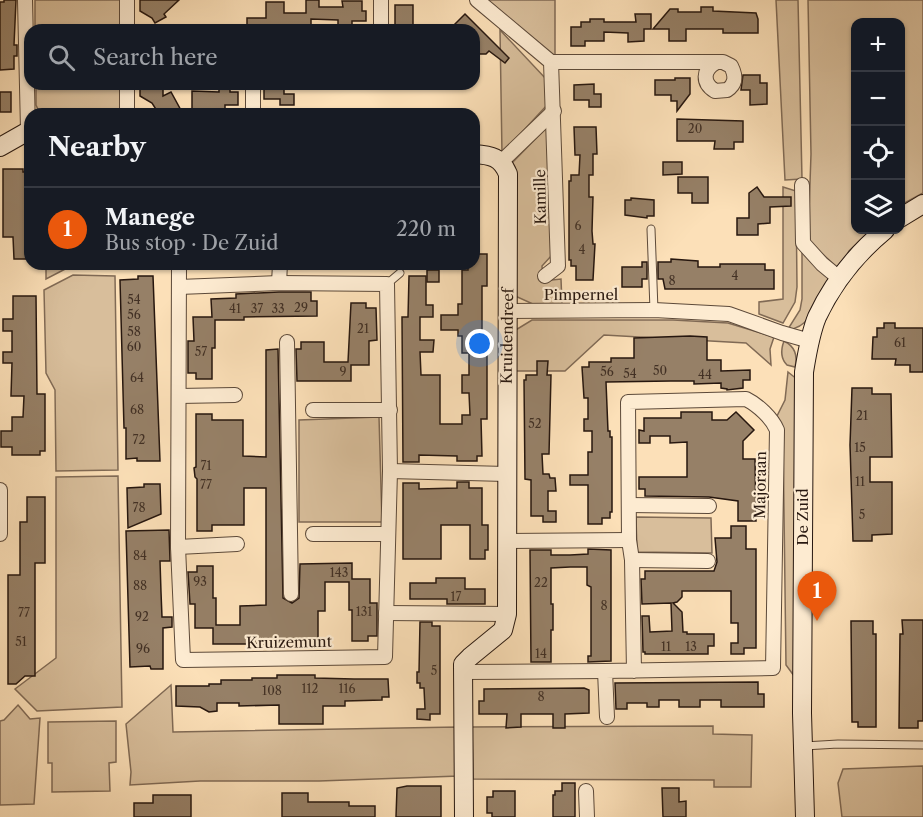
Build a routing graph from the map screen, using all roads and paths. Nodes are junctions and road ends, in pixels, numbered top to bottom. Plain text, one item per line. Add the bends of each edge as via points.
1 (26, 0) edge
2 (127, 0) edge
3 (381, 0) edge
4 (477, 0) edge
5 (27, 24) edge
6 (127, 24) edge
7 (381, 24) edge
8 (551, 62) junction
9 (715, 63) dead end
10 (28, 90) edge
11 (127, 90) edge
12 (253, 90) edge
13 (28, 108) edge
14 (127, 108) edge
15 (253, 108) edge
16 (554, 111) junction
17 (24, 133) edge
18 (0, 147) edge
19 (480, 154) edge
20 (501, 162) junction
21 (802, 185) dead end
22 (923, 204) edge
23 (905, 215) edge
24 (651, 229) dead end
25 (880, 234) edge
26 (179, 270) edge
27 (279, 270) edge
28 (400, 273) dead end
29 (545, 276) dead end
30 (839, 278) junction
31 (279, 284) junction
32 (387, 284) junction
33 (179, 287) junction
34 (654, 310) junction
35 (508, 311) junction
36 (810, 341) junction
37 (287, 342) dead end
38 (235, 395) dead end
39 (179, 396) junction
40 (313, 410) dead end
41 (390, 410) junction
42 (390, 471) junction
43 (506, 474) junction
44 (0, 490) edge
45 (629, 505) junction
46 (709, 506) dead end
47 (0, 534) edge
48 (313, 534) dead end
49 (388, 534) junction
50 (629, 540) junction
51 (507, 541) junction
52 (237, 544) dead end
53 (178, 547) junction
54 (632, 560) junction
55 (708, 561) dead end
56 (291, 594) dead end
57 (386, 613) junction
58 (507, 614) junction
59 (605, 671) junction
60 (634, 671) junction
61 (463, 672) junction
62 (607, 717) dead end
63 (923, 745) edge
64 (804, 746) junction
65 (586, 791) dead end
66 (806, 811) edge
67 (464, 817) edge
68 (587, 817) edge

1 - 5 street
2 - 6 street
3 - 7 street
4 - 8 street
8 - 9 street
8 - 16 street, Kamille
10 - 13 street
11 - 14 street
12 - 15 street
16 - 20 street
16 - 29 street, Kamille via 558,266
17 - 18 street
19 - 20 street via 492,155
20 - 35 street, Kruidendreef via 508,174
21 - 30 street via 803,243
22 - 23 street
24 - 34 lane
25 - 30 street, De Zuid
26 - 33 street, Kruizemunt
27 - 31 street
28 - 32 lane
30 - 36 street, De Zuid
31 - 32 street
31 - 33 street
32 - 41 street, Kruizemunt
33 - 39 street, Kruizemunt
34 - 35 street, Pimpernel
34 - 36 street, Pimpernel via 729,314
35 - 43 street, Kruidendreef
36 - 64 street, De Zuid via 804,372 803,432
37 - 56 street
38 - 39 street
39 - 53 street, Kruizemunt
40 - 41 street
41 - 42 street, Kruizemunt
42 - 43 street
42 - 49 street, Kruizemunt
43 - 51 street, Kruidendreef
44 - 47 street
45 - 46 street
45 - 50 street, Majoraan
45 - 60 street, Majoraan via 628,402 746,399 775,424 773,668
48 - 49 street
49 - 57 street, Kruizemunt
50 - 51 street
50 - 54 street, Majoraan
51 - 58 street, Kruidendreef
52 - 53 street
53 - 57 street, Kruizemunt via 183,660 385,657
54 - 55 street
54 - 60 street, Majoraan
57 - 58 street
58 - 61 street via 503,630 470,657
59 - 60 street, Majoraan
59 - 61 street
59 - 62 street
61 - 67 street
63 - 64 lane
64 - 66 street, De Zuid
65 - 68 street

